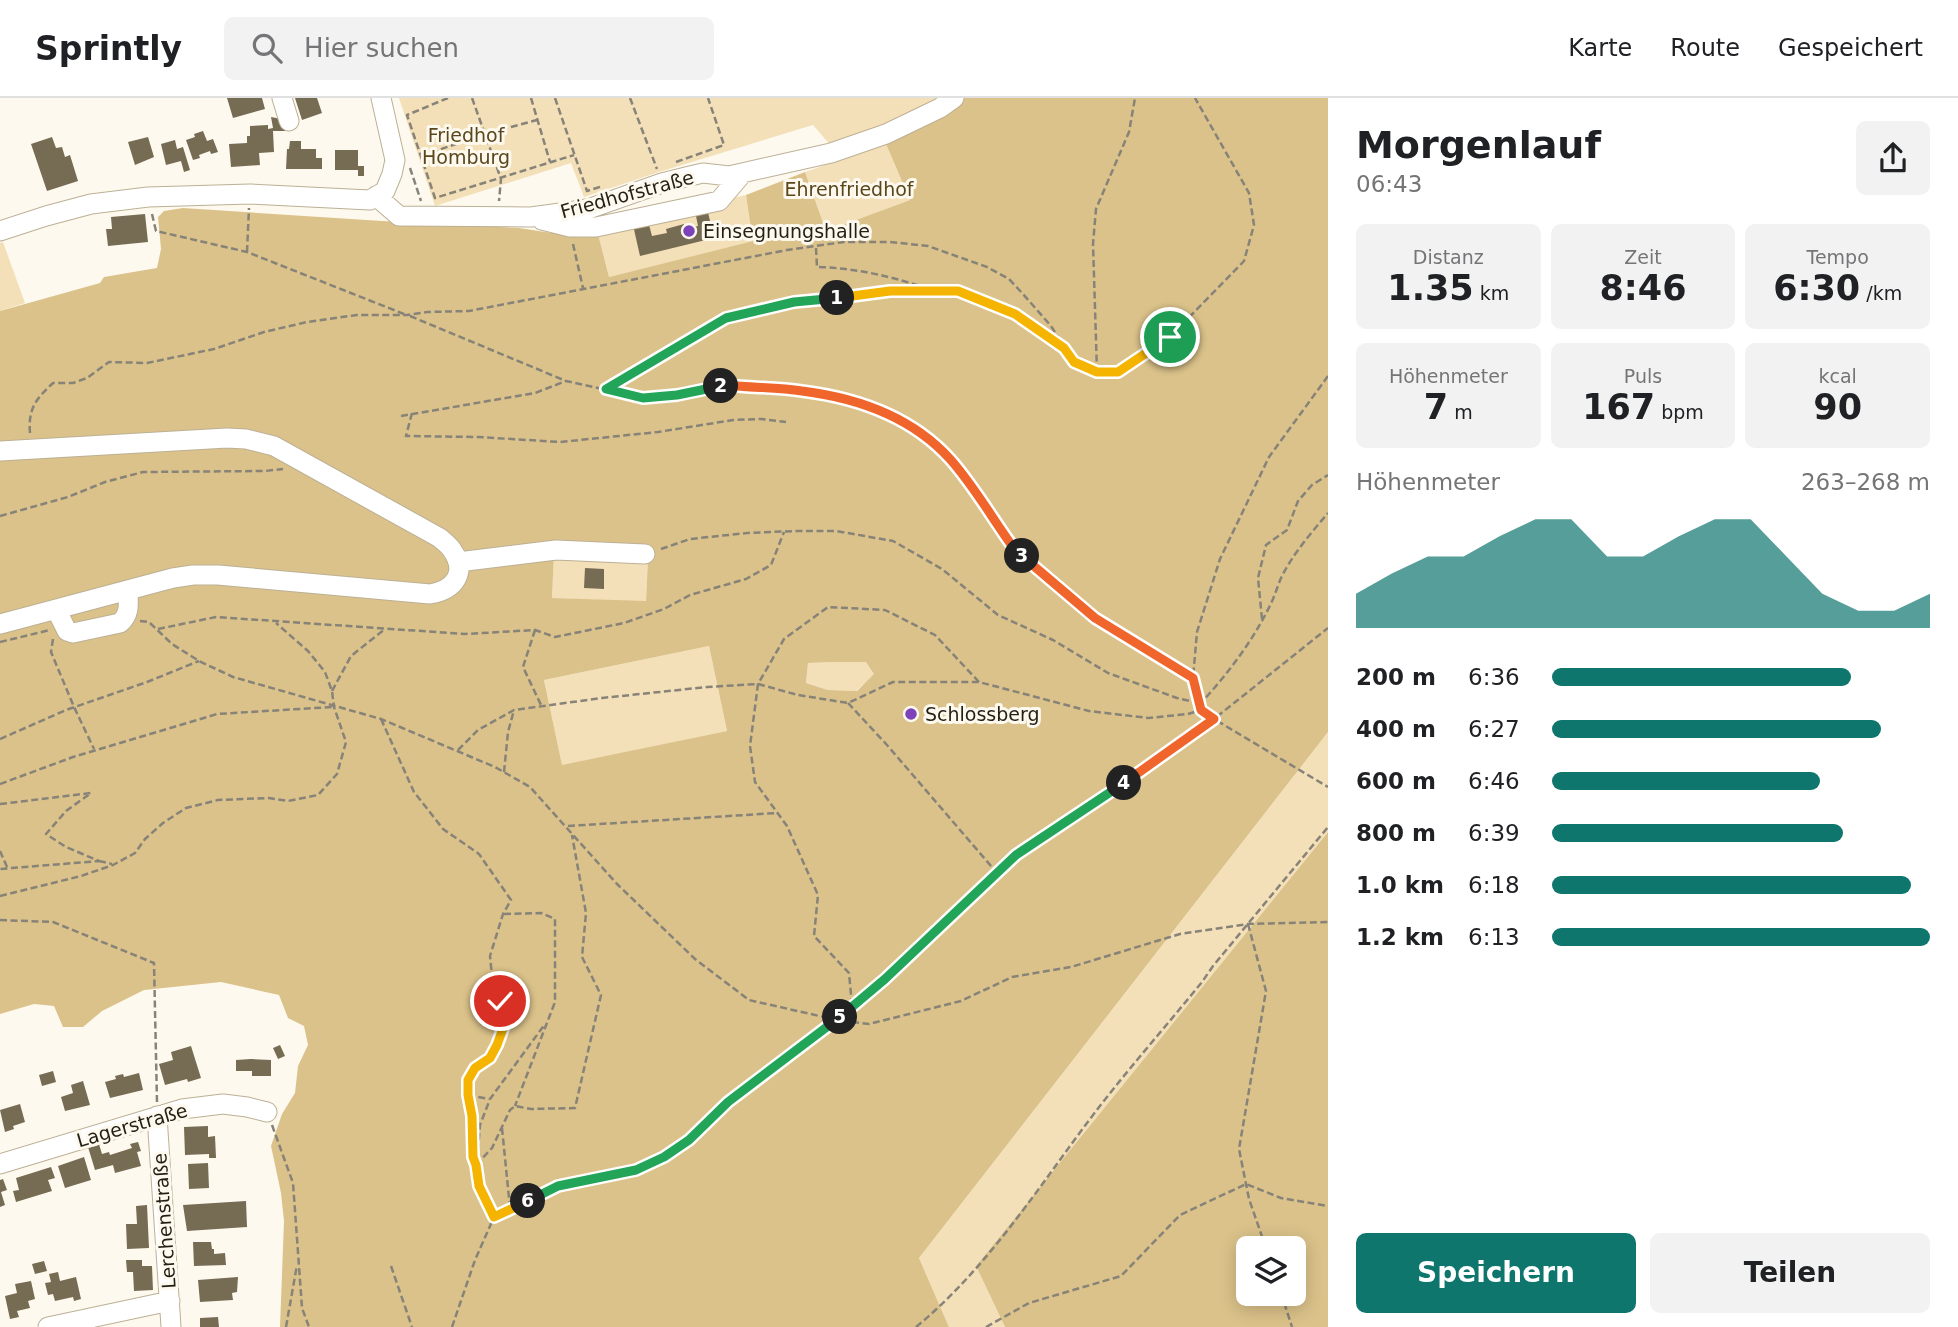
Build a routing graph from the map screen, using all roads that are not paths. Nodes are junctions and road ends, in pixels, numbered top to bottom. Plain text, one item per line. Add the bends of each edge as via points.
1 (282, 98) edge
2 (381, 98) edge
3 (954, 98) edge
4 (289, 121) dead end
5 (742, 174) junction
6 (376, 197) junction
7 (531, 217) junction
8 (0, 231) edge
9 (0, 451) edge
10 (645, 554) road end
11 (458, 562) junction
12 (128, 590) junction
13 (56, 609) junction
14 (0, 624) edge
15 (267, 1112) road end
16 (157, 1116) junction
17 (0, 1164) edge
18 (170, 1301) junction
19 (48, 1327) edge
20 (171, 1327) edge

1 - 4 street
2 - 6 street via 396,160 385,191
3 - 5 street, Friedhofstraße via 886,134 831,153
5 - 7 street, Friedhofstraße via 660,176 591,208
5 - 7 street via 719,201 596,227 570,227
6 - 7 street, Friedhofstraße via 400,216
6 - 8 street via 148,197 91,204
9 - 11 street via 246,439 274,446 440,538
10 - 11 street via 594,560 556,550
11 - 12 street via 453,585 430,594 205,574
12 - 13 street
12 - 13 street via 128,611 120,623 73,634
13 - 14 street
15 - 16 street, Lagerstraße via 223,1104
16 - 17 street, Lagerstraße
16 - 18 street, Lerchenstraße
18 - 19 street
18 - 20 street, Lerchenstraße

